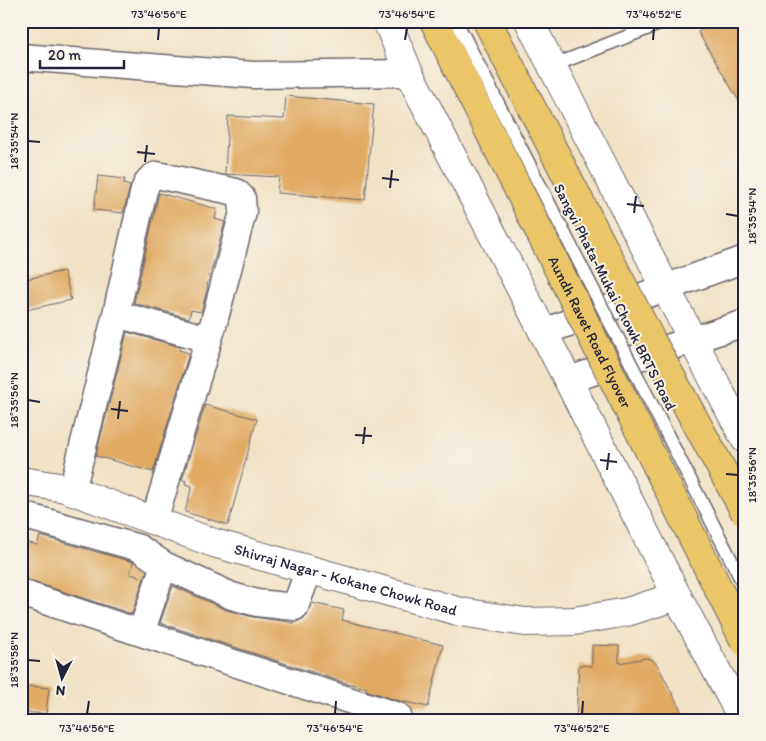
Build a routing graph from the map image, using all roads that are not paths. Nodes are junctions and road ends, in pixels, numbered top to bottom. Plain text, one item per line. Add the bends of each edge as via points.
1 (387, 21) edge
2 (434, 21) edge
3 (456, 21) edge
4 (487, 21) edge
5 (529, 21) edge
6 (667, 21) edge
7 (21, 57) edge
8 (552, 66) junction
9 (409, 73) junction
10 (745, 259) edge
11 (666, 287) junction
12 (116, 314) junction
13 (745, 324) edge
14 (543, 332) junction
15 (209, 340) junction
16 (693, 341) junction
17 (568, 380) junction
18 (745, 439) edge
19 (21, 481) edge
20 (72, 491) junction
21 (745, 512) edge
22 (21, 518) edge
23 (154, 521) junction
24 (164, 565) junction
25 (309, 570) junction
26 (745, 587) edge
27 (21, 593) edge
28 (677, 596) junction
29 (141, 633) junction
30 (745, 642) edge
31 (398, 716) dead end
32 (743, 720) edge

1 - 9 street
2 - 30 main road, Aundh Ravet Road Flyover, bridge
3 - 26 lane, Sangvi Phata-Mukai Chowk BRTS Road, bridge
4 - 21 main road, bridge via 651,340
5 - 8 street
6 - 8 lane
7 - 9 street via 253,75
8 - 11 street
9 - 14 street
10 - 11 street
11 - 14 street
11 - 16 street
12 - 15 street
12 - 15 street via 144,190 150,178 157,175 236,192 242,198 243,212
12 - 20 street
13 - 16 street
14 - 17 street
15 - 23 street
16 - 17 street
16 - 18 street
17 - 28 street
19 - 20 street, Shivraj Nagar - Kokane Chowk Road
20 - 23 street, Shivraj Nagar - Kokane Chowk Road
22 - 24 street via 22,515 140,548
23 - 25 street, Shivraj Nagar - Kokane Chowk Road via 214,543
24 - 25 street via 232,596 257,603 295,607
24 - 29 street
25 - 28 street, Shivraj Nagar - Kokane Chowk Road via 461,612 525,622 574,621 627,612
27 - 29 street
28 - 32 street
29 - 31 street

